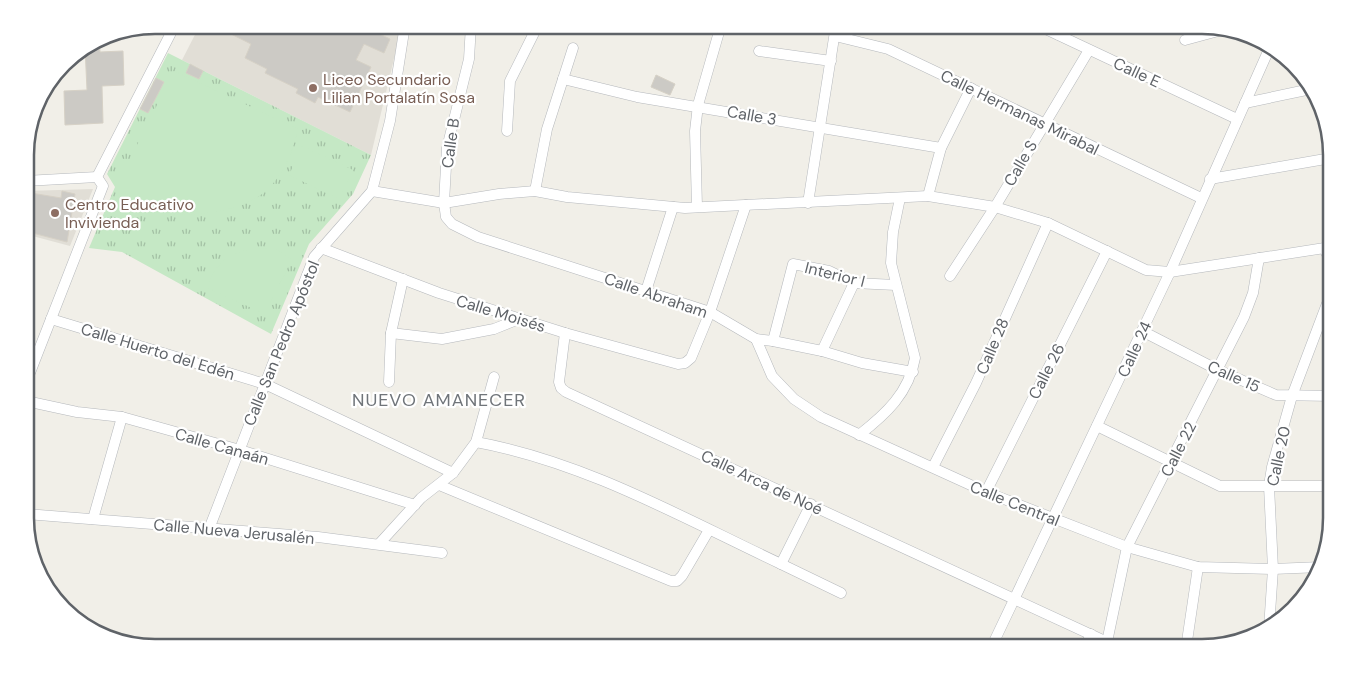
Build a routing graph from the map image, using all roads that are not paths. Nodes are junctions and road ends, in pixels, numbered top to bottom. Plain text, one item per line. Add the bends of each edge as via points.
1 (170, 34) edge
2 (404, 34) edge
3 (470, 34) edge
4 (534, 34) edge
5 (716, 34) edge
6 (835, 34) edge
7 (847, 34) edge
8 (1206, 34) edge
9 (1059, 35) edge
10 (1185, 40) dead end
11 (573, 48) dead end
12 (1089, 50) junction
13 (759, 51) dead end
14 (1267, 53) edge
15 (831, 61) junction
16 (563, 79) junction
17 (971, 88) junction
18 (1304, 90) edge
19 (1244, 103) junction
20 (698, 106) junction
21 (1237, 119) junction
22 (1044, 123) junction
23 (820, 126) junction
24 (507, 131) dead end
25 (941, 148) junction
26 (1323, 159) edge
27 (97, 177) junction
28 (1210, 179) junction
29 (34, 180) edge
30 (372, 191) junction
31 (535, 191) junction
32 (928, 196) junction
33 (900, 198) junction
34 (1202, 198) junction
35 (444, 203) junction
36 (808, 203) junction
37 (746, 205) junction
38 (673, 206) junction
39 (696, 207) junction
40 (995, 207) junction
41 (1048, 223) junction
42 (321, 248) junction
43 (1323, 248) edge
44 (1107, 251) junction
45 (1259, 258) junction
46 (1170, 272) junction
47 (950, 276) dead end
48 (403, 280) junction
49 (854, 283) junction
50 (896, 285) junction
51 (646, 292) junction
52 (710, 312) junction
53 (1323, 314) edge
54 (51, 319) junction
55 (520, 319) junction
56 (1142, 331) junction
57 (391, 333) junction
58 (565, 333) junction
59 (756, 339) junction
60 (773, 340) junction
61 (822, 352) junction
62 (34, 363) edge
63 (1218, 370) junction
64 (913, 372) junction
65 (494, 377) dead end
66 (389, 382) dead end
67 (265, 384) junction
68 (1292, 396) junction
69 (1323, 396) edge
70 (34, 403) edge
71 (122, 417) junction
72 (1097, 426) junction
73 (859, 435) junction
74 (476, 442) junction
75 (240, 450) junction
76 (1172, 462) junction
77 (933, 467) junction
78 (454, 473) junction
79 (439, 484) junction
80 (1269, 486) junction
81 (1323, 486) edge
82 (986, 492) junction
83 (811, 504) junction
84 (415, 505) junction
85 (34, 515) edge
86 (1053, 518) junction
87 (93, 519) junction
88 (209, 529) junction
89 (709, 530) junction
90 (379, 544) junction
91 (1127, 547) junction
92 (442, 553) dead end
93 (781, 564) junction
94 (1198, 567) junction
95 (1313, 567) edge
96 (1273, 569) junction
97 (841, 593) dead end
98 (1014, 601) junction
99 (1270, 619) edge
100 (1091, 634) junction
101 (995, 639) edge
102 (1089, 639) edge
103 (1101, 639) edge
104 (1108, 639) edge
105 (1187, 639) edge

1 - 27 street
2 - 30 street, Calle San Pedro Apóstol via 390,121
3 - 35 street, Calle B via 469,59 447,148
4 - 24 street via 510,81
5 - 20 street
6 - 15 street
7 - 17 street, Calle Hermanas Mirabal via 888,49
8 - 10 street
9 - 12 street, Calle E
11 - 16 street
12 - 21 street, Calle E
12 - 22 street, Calle S
13 - 15 street
14 - 19 street, Calle 24
15 - 23 street
16 - 20 street, Calle 3 via 637,97
16 - 31 street
17 - 22 street, Calle Hermanas Mirabal
17 - 25 street
18 - 19 street
19 - 21 street, Calle 24
20 - 23 street, Calle 3
20 - 39 street via 695,131
21 - 28 street, Calle 24
22 - 34 street, Calle Hermanas Mirabal
22 - 40 street, Calle S
23 - 25 street, Calle 3
23 - 36 street
25 - 32 street
26 - 28 street
27 - 29 street
27 - 54 street via 103,186
28 - 34 street, Calle 24
30 - 35 street
30 - 42 street, Calle San Pedro Apóstol
31 - 35 street
31 - 38 street
32 - 33 street
32 - 40 street
33 - 36 street
33 - 50 street via 891,263
34 - 46 street, Calle 24
35 - 51 street, Calle Abraham via 446,217 464,231
36 - 37 street
37 - 39 street
37 - 52 street
38 - 39 street
38 - 51 street
40 - 41 street
40 - 47 street, Calle S
41 - 44 street
41 - 77 street, Calle 28 via 976,383
42 - 48 street, Calle Moisés
42 - 67 street, Calle San Pedro Apóstol via 314,257
43 - 45 street
44 - 46 street via 1146,270
44 - 82 street, Calle 26
45 - 46 street
45 - 63 street, Calle 22 via 1253,294
46 - 56 street, Calle 24
48 - 55 street, Calle Moisés
48 - 57 street
49 - 50 street, Interior I
49 - 60 street, Interior I via 829,271 793,264
49 - 61 street
50 - 64 street via 916,358
51 - 52 street, Calle Abraham
52 - 58 street, Calle Moisés via 691,358 685,364
52 - 59 street, Calle Abraham
53 - 68 street, Calle 20
54 - 62 street
54 - 67 street, Calle Huerto del Edén
55 - 57 street via 494,329 442,339
55 - 58 street, Calle Moisés
56 - 63 street, Calle 15
56 - 72 street, Calle 24
57 - 66 street
58 - 83 street, Calle Arca de Noé via 559,382 566,392
59 - 60 street, Calle Abraham
59 - 73 street, Calle Central via 772,376 794,399 821,417
60 - 61 street, Calle Abraham
61 - 64 street, Calle Abraham
63 - 68 street, Calle 15 via 1276,395
63 - 76 street, Calle 22
64 - 73 street via 898,401
65 - 74 street
67 - 75 street, Calle San Pedro Apóstol
67 - 78 street, Calle Huerto del Edén
68 - 69 street, Calle 15
68 - 80 street, Calle 20
70 - 71 street, Calle Canaán
71 - 75 street, Calle Canaán
71 - 87 street
72 - 76 street
72 - 86 street, Calle 24
73 - 77 street, Calle Central
74 - 78 street
74 - 89 street via 511,448 594,476
75 - 84 street, Calle Canaán
75 - 88 street, Calle San Pedro Apóstol
76 - 80 street via 1220,486
76 - 91 street, Calle 22
77 - 82 street, Calle Central
78 - 79 street
79 - 84 street
79 - 89 street via 671,581 682,576
80 - 81 street
80 - 96 street, Calle 20
82 - 86 street, Calle Central
83 - 93 street
83 - 98 street, Calle Arca de Noé
84 - 90 street
85 - 87 street, Calle Nueva Jerusalén
86 - 91 street, Calle Central
86 - 98 street, Calle 24
87 - 88 street, Calle Nueva Jerusalén
88 - 90 street, Calle Nueva Jerusalén
89 - 93 street
90 - 92 street, Calle Nueva Jerusalén
91 - 94 street, Calle Central
91 - 104 street, Calle 22
93 - 97 street
94 - 96 street, Calle Central
94 - 105 street
95 - 96 street, Calle Central
96 - 99 street, Calle 20
98 - 100 street, Calle Arca de Noé
98 - 101 street, Calle 24
100 - 102 street
100 - 103 street, Calle Arca de Noé

